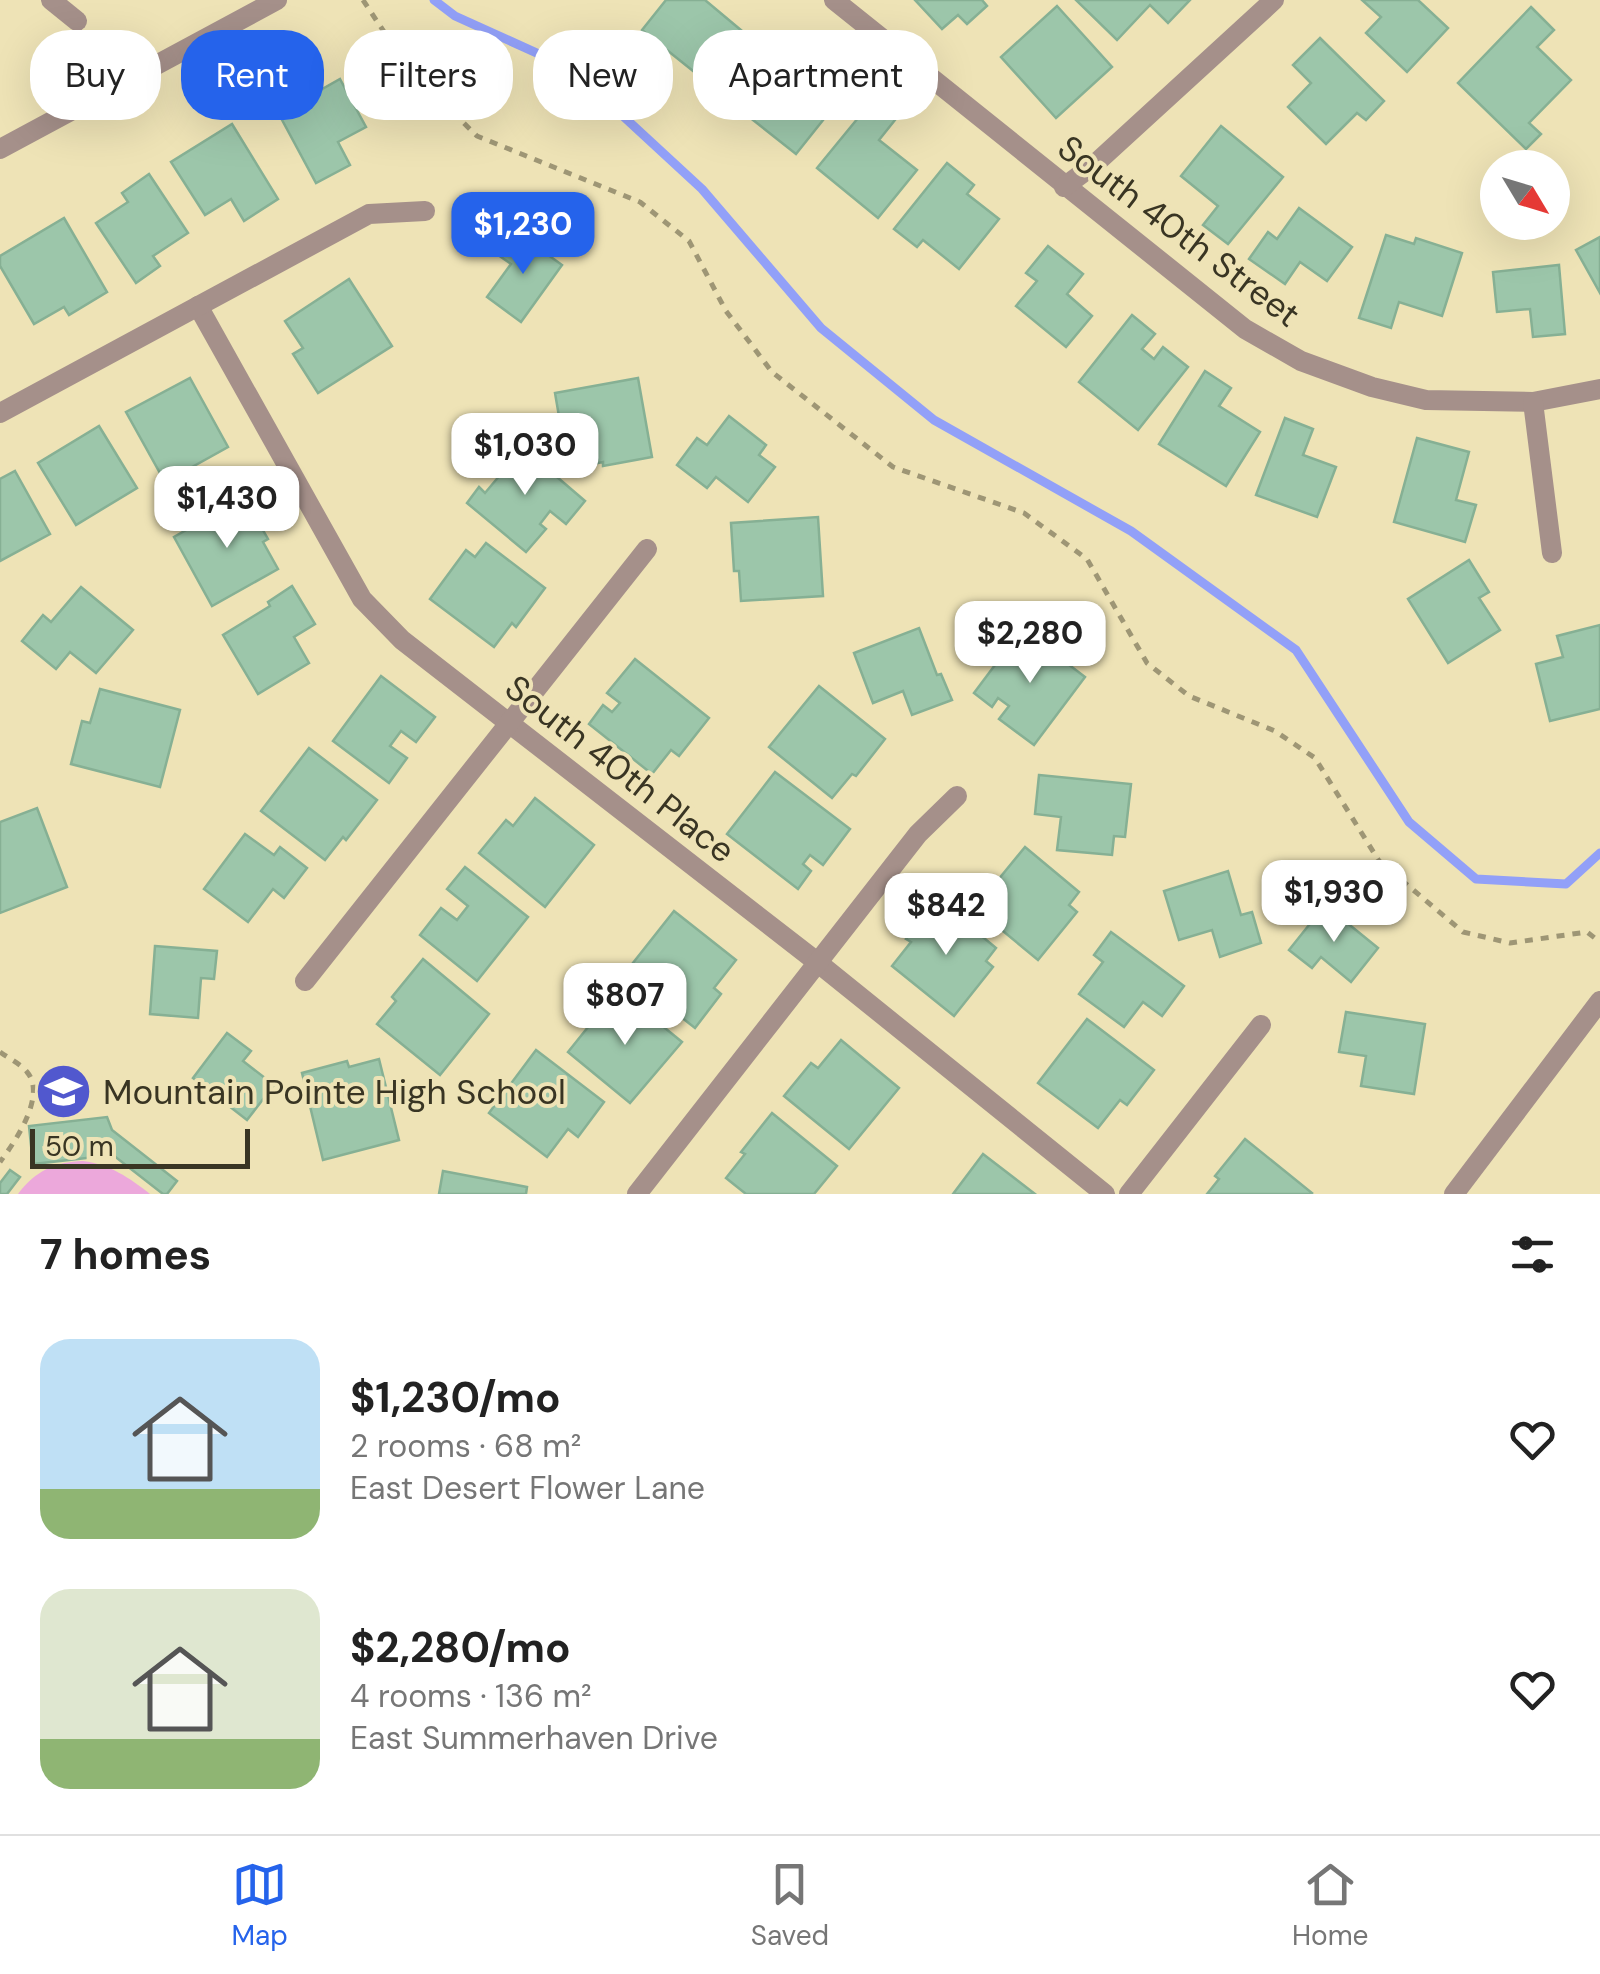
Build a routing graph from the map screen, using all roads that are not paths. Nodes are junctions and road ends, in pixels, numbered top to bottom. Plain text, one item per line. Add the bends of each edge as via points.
1 (51, 0) edge
2 (277, 0) edge
3 (834, 0) edge
4 (1274, 0) edge
5 (77, 21) dead end
6 (0, 149) edge
7 (1064, 186) junction
8 (425, 211) dead end
9 (198, 306) junction
10 (1600, 388) edge
11 (1533, 402) junction
12 (0, 413) edge
13 (647, 549) dead end
14 (1552, 553) dead end
15 (508, 724) junction
16 (957, 796) dead end
17 (817, 962) junction
18 (305, 981) dead end
19 (1600, 1001) edge
20 (1262, 1025) dead end
21 (637, 1194) edge
22 (1105, 1194) edge
23 (1129, 1194) edge
24 (1454, 1194) edge

1 - 5 street
2 - 6 street
3 - 7 street, South 40th Street
4 - 7 street
7 - 11 street, South 40th Street via 1245,330 1301,361 1426,400
8 - 9 street via 368,214
9 - 12 street
9 - 15 street, South 40th Place via 362,598 402,640
10 - 11 street, South 40th Street
11 - 14 street
13 - 15 street
15 - 17 street, South 40th Place
15 - 18 street
16 - 17 street via 918,834
17 - 21 street
17 - 22 street, South 40th Place
19 - 24 street
20 - 23 street

